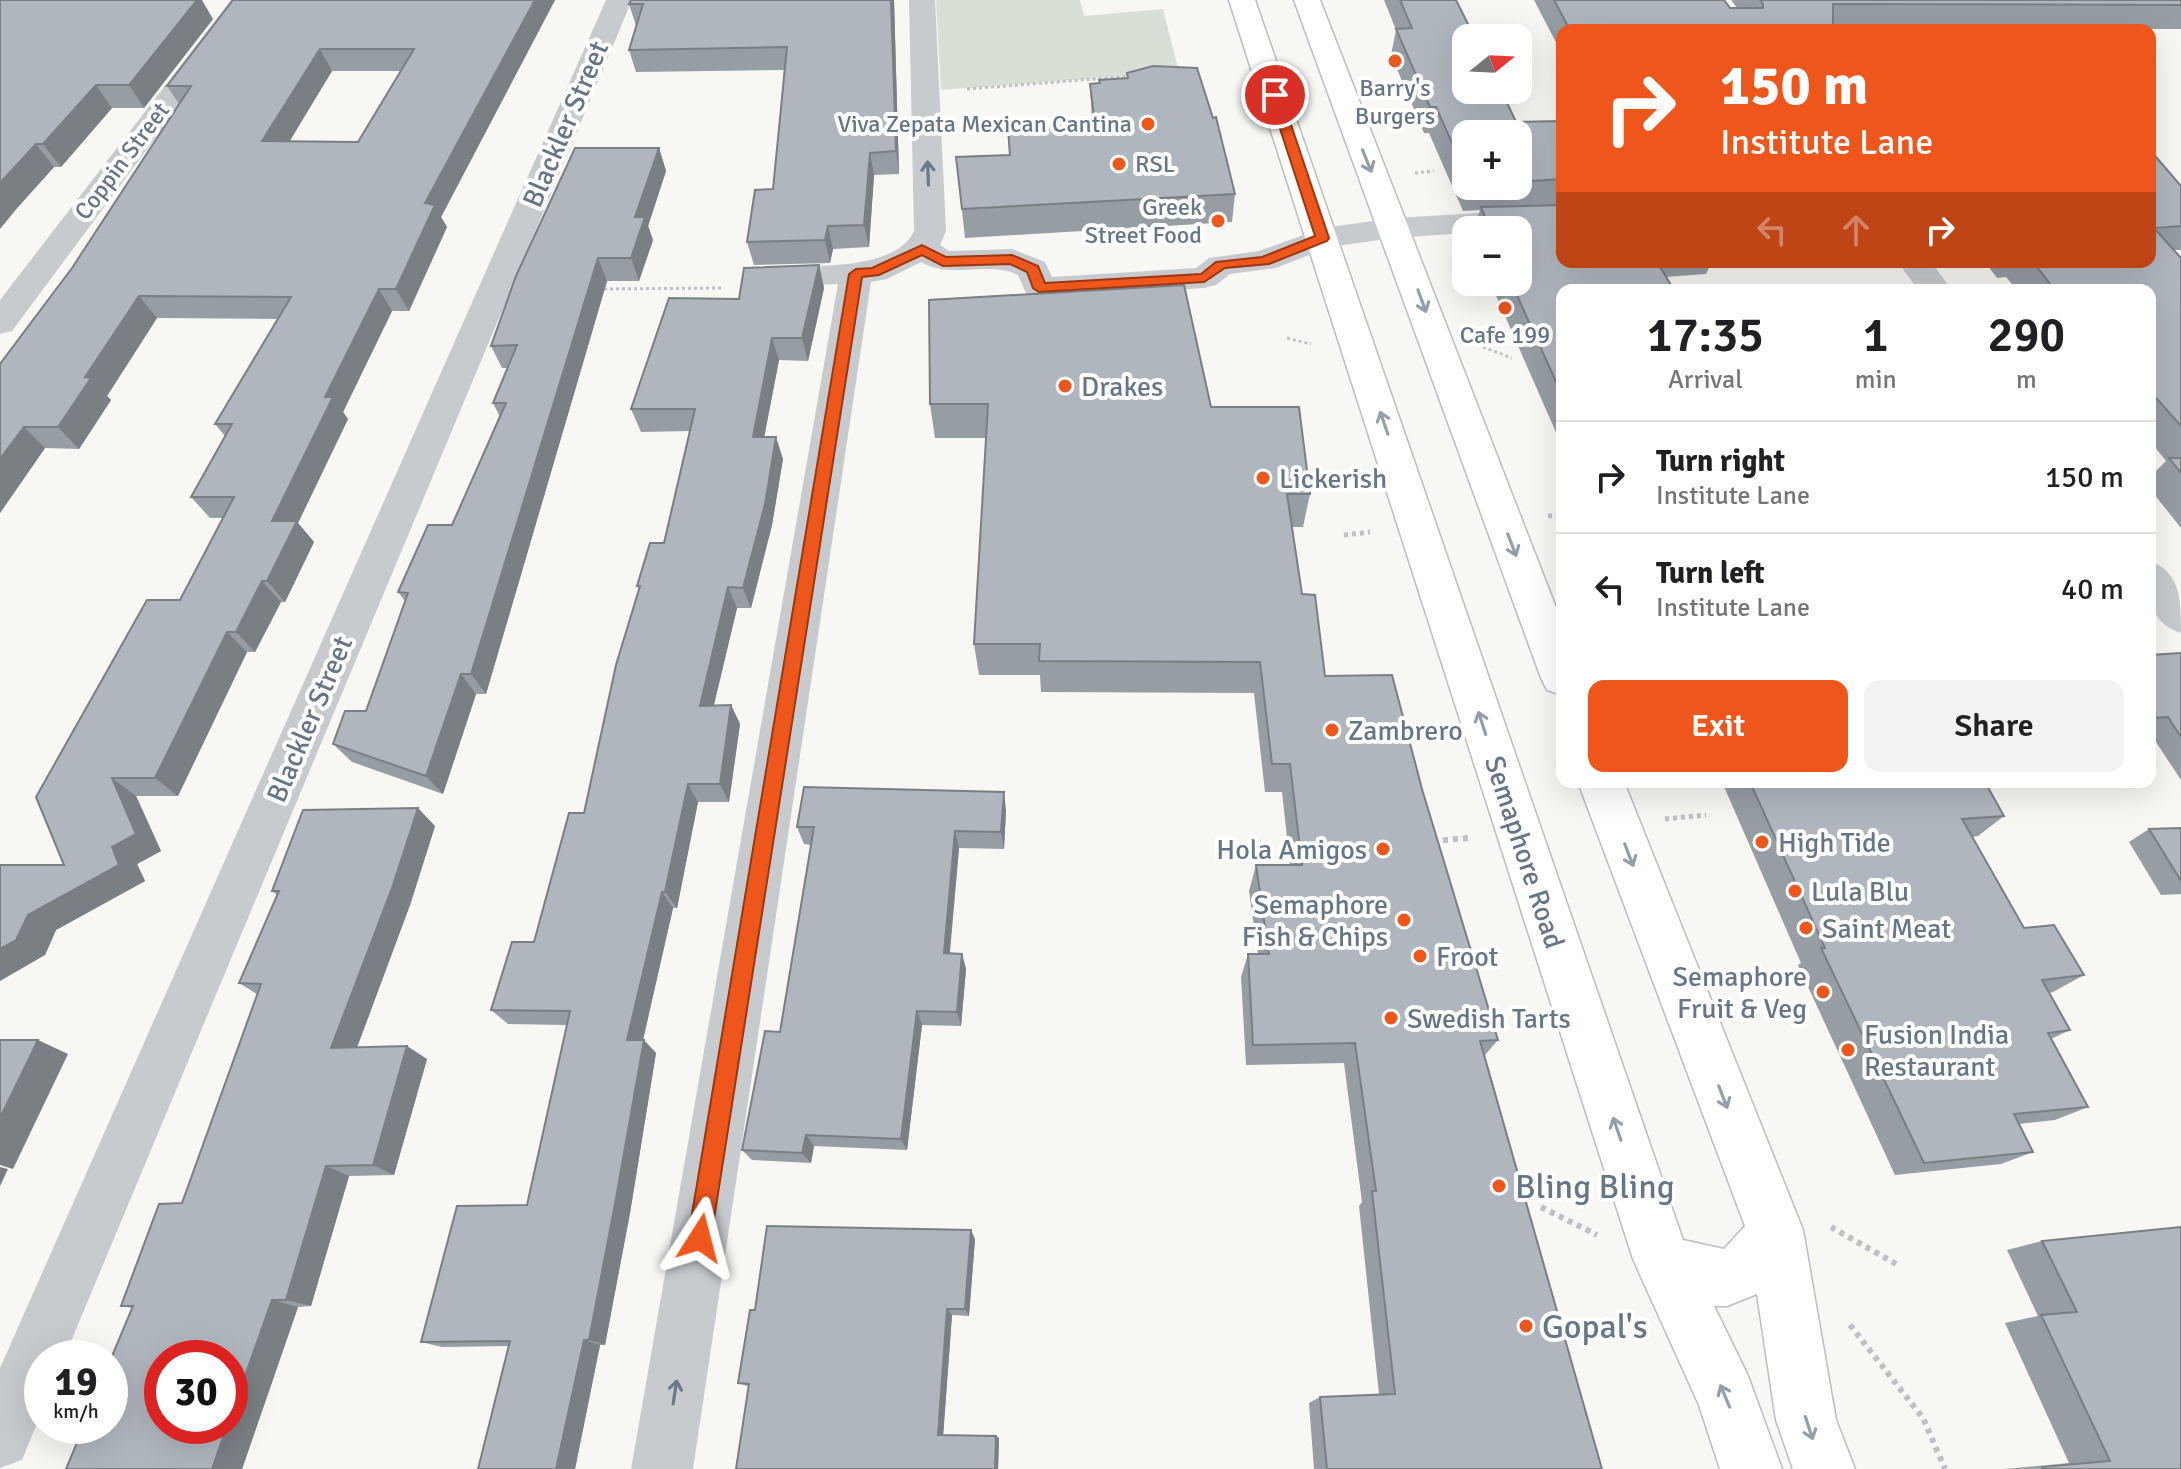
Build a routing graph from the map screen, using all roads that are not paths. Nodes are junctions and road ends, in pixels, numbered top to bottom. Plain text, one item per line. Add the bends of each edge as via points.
1 (245, 0) edge
2 (619, 0) edge
3 (922, 0) edge
4 (1307, 0) edge
5 (1249, 19) edge
6 (1320, 36) junction
7 (1556, 218) edge
8 (1394, 228) junction
9 (1323, 238) junction
10 (922, 249) junction
11 (856, 274) junction
12 (750, 278) edge
13 (0, 323) edge
14 (2156, 584) edge
15 (2181, 617) edge
16 (1556, 662) edge
17 (1603, 788) edge
18 (1775, 1230) junction
19 (1661, 1259) junction
20 (0, 1438) edge
21 (662, 1469) edge
22 (1751, 1469) edge
23 (1824, 1469) edge

1 - 13 street, Coppin Street
2 - 20 street, Blackler Street
10 -> 3 street via 930,231
4 - 6 main road
5 - 6 main road
5 - 9 main road, Semaphore Road
6 -> 8 main road
7 - 8 street
8 - 9 street
8 -> 16 main road
9 - 10 street via 1264,261 1221,265 1204,278 1039,288 1033,269 1012,259 943,261
19 -> 9 main road, Semaphore Road
10 - 11 street via 875,272
11 - 12 street
21 -> 11 street
14 - 15 street
17 -> 18 main road
18 - 19 main road via 1758,1261 1735,1278 1701,1276
18 -> 23 main road via 1806,1420
22 -> 19 main road, Semaphore Road via 1727,1397

